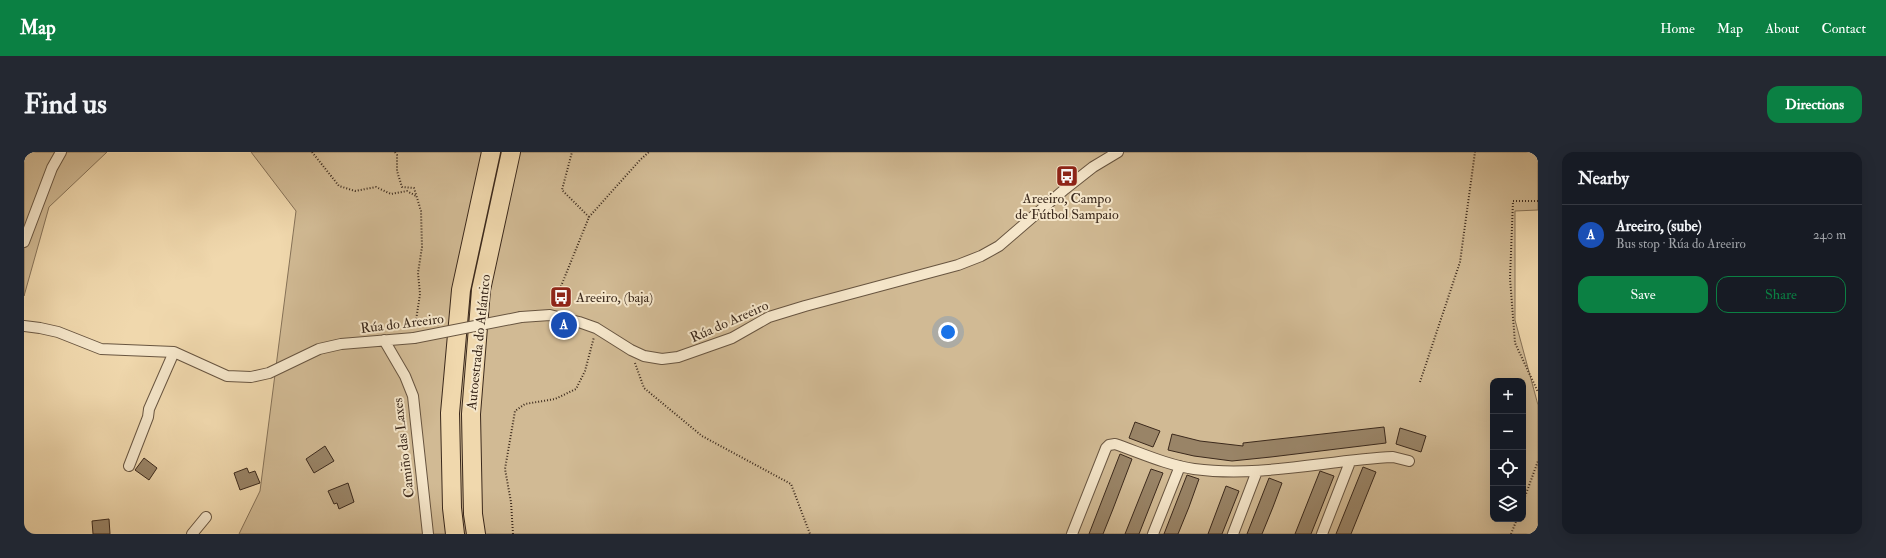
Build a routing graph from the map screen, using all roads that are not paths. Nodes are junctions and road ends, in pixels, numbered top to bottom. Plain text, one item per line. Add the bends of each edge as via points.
1 (61, 152) edge
2 (491, 152) edge
3 (511, 152) edge
4 (1118, 152) edge
5 (24, 242) edge
6 (24, 326) edge
7 (384, 340) junction
8 (174, 352) junction
9 (1350, 462) junction
10 (1409, 462) dead end
11 (128, 466) dead end
12 (1180, 466) junction
13 (1257, 471) junction
14 (206, 517) dead end
15 (192, 534) edge
16 (428, 534) edge
17 (455, 534) edge
18 (476, 534) edge
19 (1072, 534) edge
20 (1153, 534) edge
21 (1233, 534) edge
22 (1322, 534) edge

1 - 5 street via 52,168
2 - 17 highway, Autoestrada do Atlántico via 461,290 450,413
3 - 18 highway, Autoestrada do Atlántico via 481,290 470,414
4 - 7 street, Rúa do Areeiro, bridge via 1093,167 999,246 981,256 769,317 732,338 678,357 644,356 596,328 550,314 521,317 413,338
6 - 8 street, Rúa do Areeiro via 58,332 101,350
7 - 8 street, Rúa do Areeiro via 319,349 269,373 251,377 227,376
7 - 16 street, Camiño das Laxes via 405,376 413,396
8 - 11 street
9 - 10 street via 1393,457
9 - 13 street
9 - 22 street
12 - 13 street via 1221,472
12 - 19 street via 1109,444
12 - 20 street
13 - 21 street
14 - 15 street

